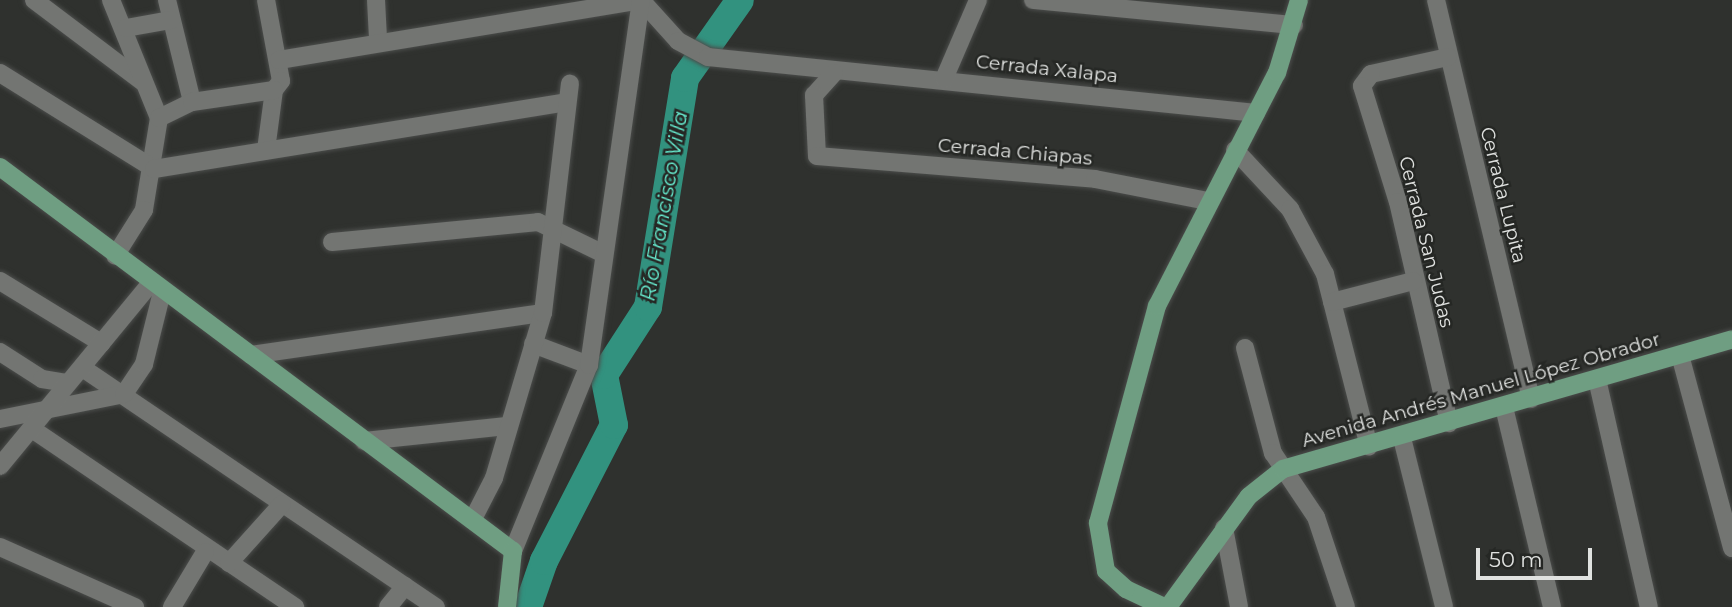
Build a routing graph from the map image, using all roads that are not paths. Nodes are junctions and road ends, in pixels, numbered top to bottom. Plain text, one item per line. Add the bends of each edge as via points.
1 (34, 0) edge
2 (110, 0) edge
3 (167, 0) edge
4 (265, 0) edge
5 (376, 0) edge
6 (641, 0) edge
7 (978, 0) edge
8 (1032, 0) edge
9 (1299, 0) edge
10 (1436, 0) edge
11 (171, 20) junction
12 (1294, 25) junction
13 (126, 28) junction
14 (378, 39) junction
15 (1448, 57) junction
16 (279, 60) junction
17 (0, 72) edge
18 (834, 73) junction
19 (944, 79) junction
20 (143, 82) junction
21 (274, 90) junction
22 (192, 102) junction
23 (1256, 113) junction
24 (159, 118) junction
25 (266, 150) junction
26 (1236, 150) junction
27 (0, 167) edge
28 (154, 169) junction
29 (1207, 201) junction
30 (554, 227) junction
31 (332, 242) dead end
32 (604, 254) junction
33 (115, 256) junction
34 (0, 281) edge
35 (1413, 281) junction
36 (156, 288) junction
37 (1332, 302) junction
38 (543, 313) junction
39 (1732, 339) edge
40 (101, 343) junction
41 (533, 344) junction
42 (1245, 348) dead end
43 (0, 352) edge
44 (251, 355) junction
45 (1680, 355) junction
46 (589, 365) junction
47 (84, 369) junction
48 (1597, 379) junction
49 (68, 383) junction
50 (124, 394) junction
51 (1531, 399) junction
52 (1504, 407) junction
53 (49, 408) junction
54 (0, 419) edge
55 (1450, 423) junction
56 (507, 426) junction
57 (32, 429) junction
58 (1402, 438) junction
59 (365, 441) junction
60 (1369, 446) junction
61 (0, 466) edge
62 (1283, 470) junction
63 (282, 504) junction
64 (473, 519) junction
65 (1224, 528) junction
66 (0, 547) edge
67 (1732, 548) edge
68 (513, 551) junction
69 (205, 552) junction
70 (229, 563) junction
71 (405, 586) junction
72 (135, 607) edge
73 (172, 607) edge
74 (295, 607) edge
75 (388, 607) edge
76 (436, 607) edge
77 (507, 607) edge
78 (1166, 607) edge
79 (1239, 607) edge
80 (1346, 607) edge
81 (1444, 607) edge
82 (1552, 607) edge
83 (1649, 607) edge

1 - 20 street
2 - 13 street
3 - 11 street
4 - 16 street
5 - 14 street
6 - 14 street
6 - 18 street, Cerrada Xalapa via 678,41 708,57
6 - 32 street
7 - 19 street
8 - 12 street
9 - 12 main road
10 - 15 street, Cerrada Lupita
11 - 13 street
11 - 22 street
12 - 23 main road
13 - 20 street
14 - 16 street
15 - 35 street, Cerrada San Judas via 1371,74 1362,86 1398,202
15 - 51 street, Cerrada Lupita
16 - 21 street via 281,81
17 - 28 street
18 - 19 street, Cerrada Xalapa via 861,69
18 - 29 street, Cerrada Chiapas via 814,95 817,156 1096,179
19 - 23 street, Cerrada Xalapa
20 - 24 street
21 - 22 street
21 - 25 street
22 - 24 street
23 - 26 main road
24 - 28 street
25 - 28 street
25 - 30 street via 569,93
26 - 29 main road
26 - 37 street via 1290,209 1325,274
27 - 33 main road
28 - 33 street via 144,211
29 - 78 main road via 1157,306 1098,523 1106,570 1126,589
30 - 31 street via 497,222
30 - 32 street
30 - 38 street
32 - 46 street
33 - 36 main road
34 - 40 street
35 - 37 street
35 - 55 street, Cerrada San Judas
36 - 40 street
36 - 44 main road
36 - 50 street via 144,364
37 - 60 street
38 - 41 street
38 - 44 street
39 - 45 main road, Avenida Andrés Manuel López Obrador
40 - 47 street
41 - 46 street
41 - 56 street
42 - 62 street
43 - 49 street via 42,379
44 - 59 main road
45 - 48 main road, Avenida Andrés Manuel López Obrador
45 - 67 street
46 - 68 street
47 - 49 street
47 - 50 street
48 - 51 main road, Avenida Andrés Manuel López Obrador
48 - 83 street
49 - 53 street
50 - 53 street
50 - 63 street
51 - 52 main road, Avenida Andrés Manuel López Obrador
52 - 55 main road, Avenida Andrés Manuel López Obrador
52 - 82 street
53 - 54 street
53 - 57 street
55 - 58 main road, Avenida Andrés Manuel López Obrador
56 - 59 street
56 - 64 street via 494,478
57 - 61 street
57 - 69 street
58 - 60 main road, Avenida Andrés Manuel López Obrador
58 - 81 street
59 - 64 main road
60 - 62 main road, Avenida Andrés Manuel López Obrador
62 - 65 main road, Avenida Andrés Manuel López Obrador via 1249,496
62 - 80 street via 1317,517
63 - 70 street
63 - 71 street
64 - 68 main road
65 - 78 main road, Avenida Andrés Manuel López Obrador
65 - 79 street
66 - 72 street
68 - 77 main road
69 - 70 street
69 - 73 street
70 - 74 street
71 - 75 street
71 - 76 street

